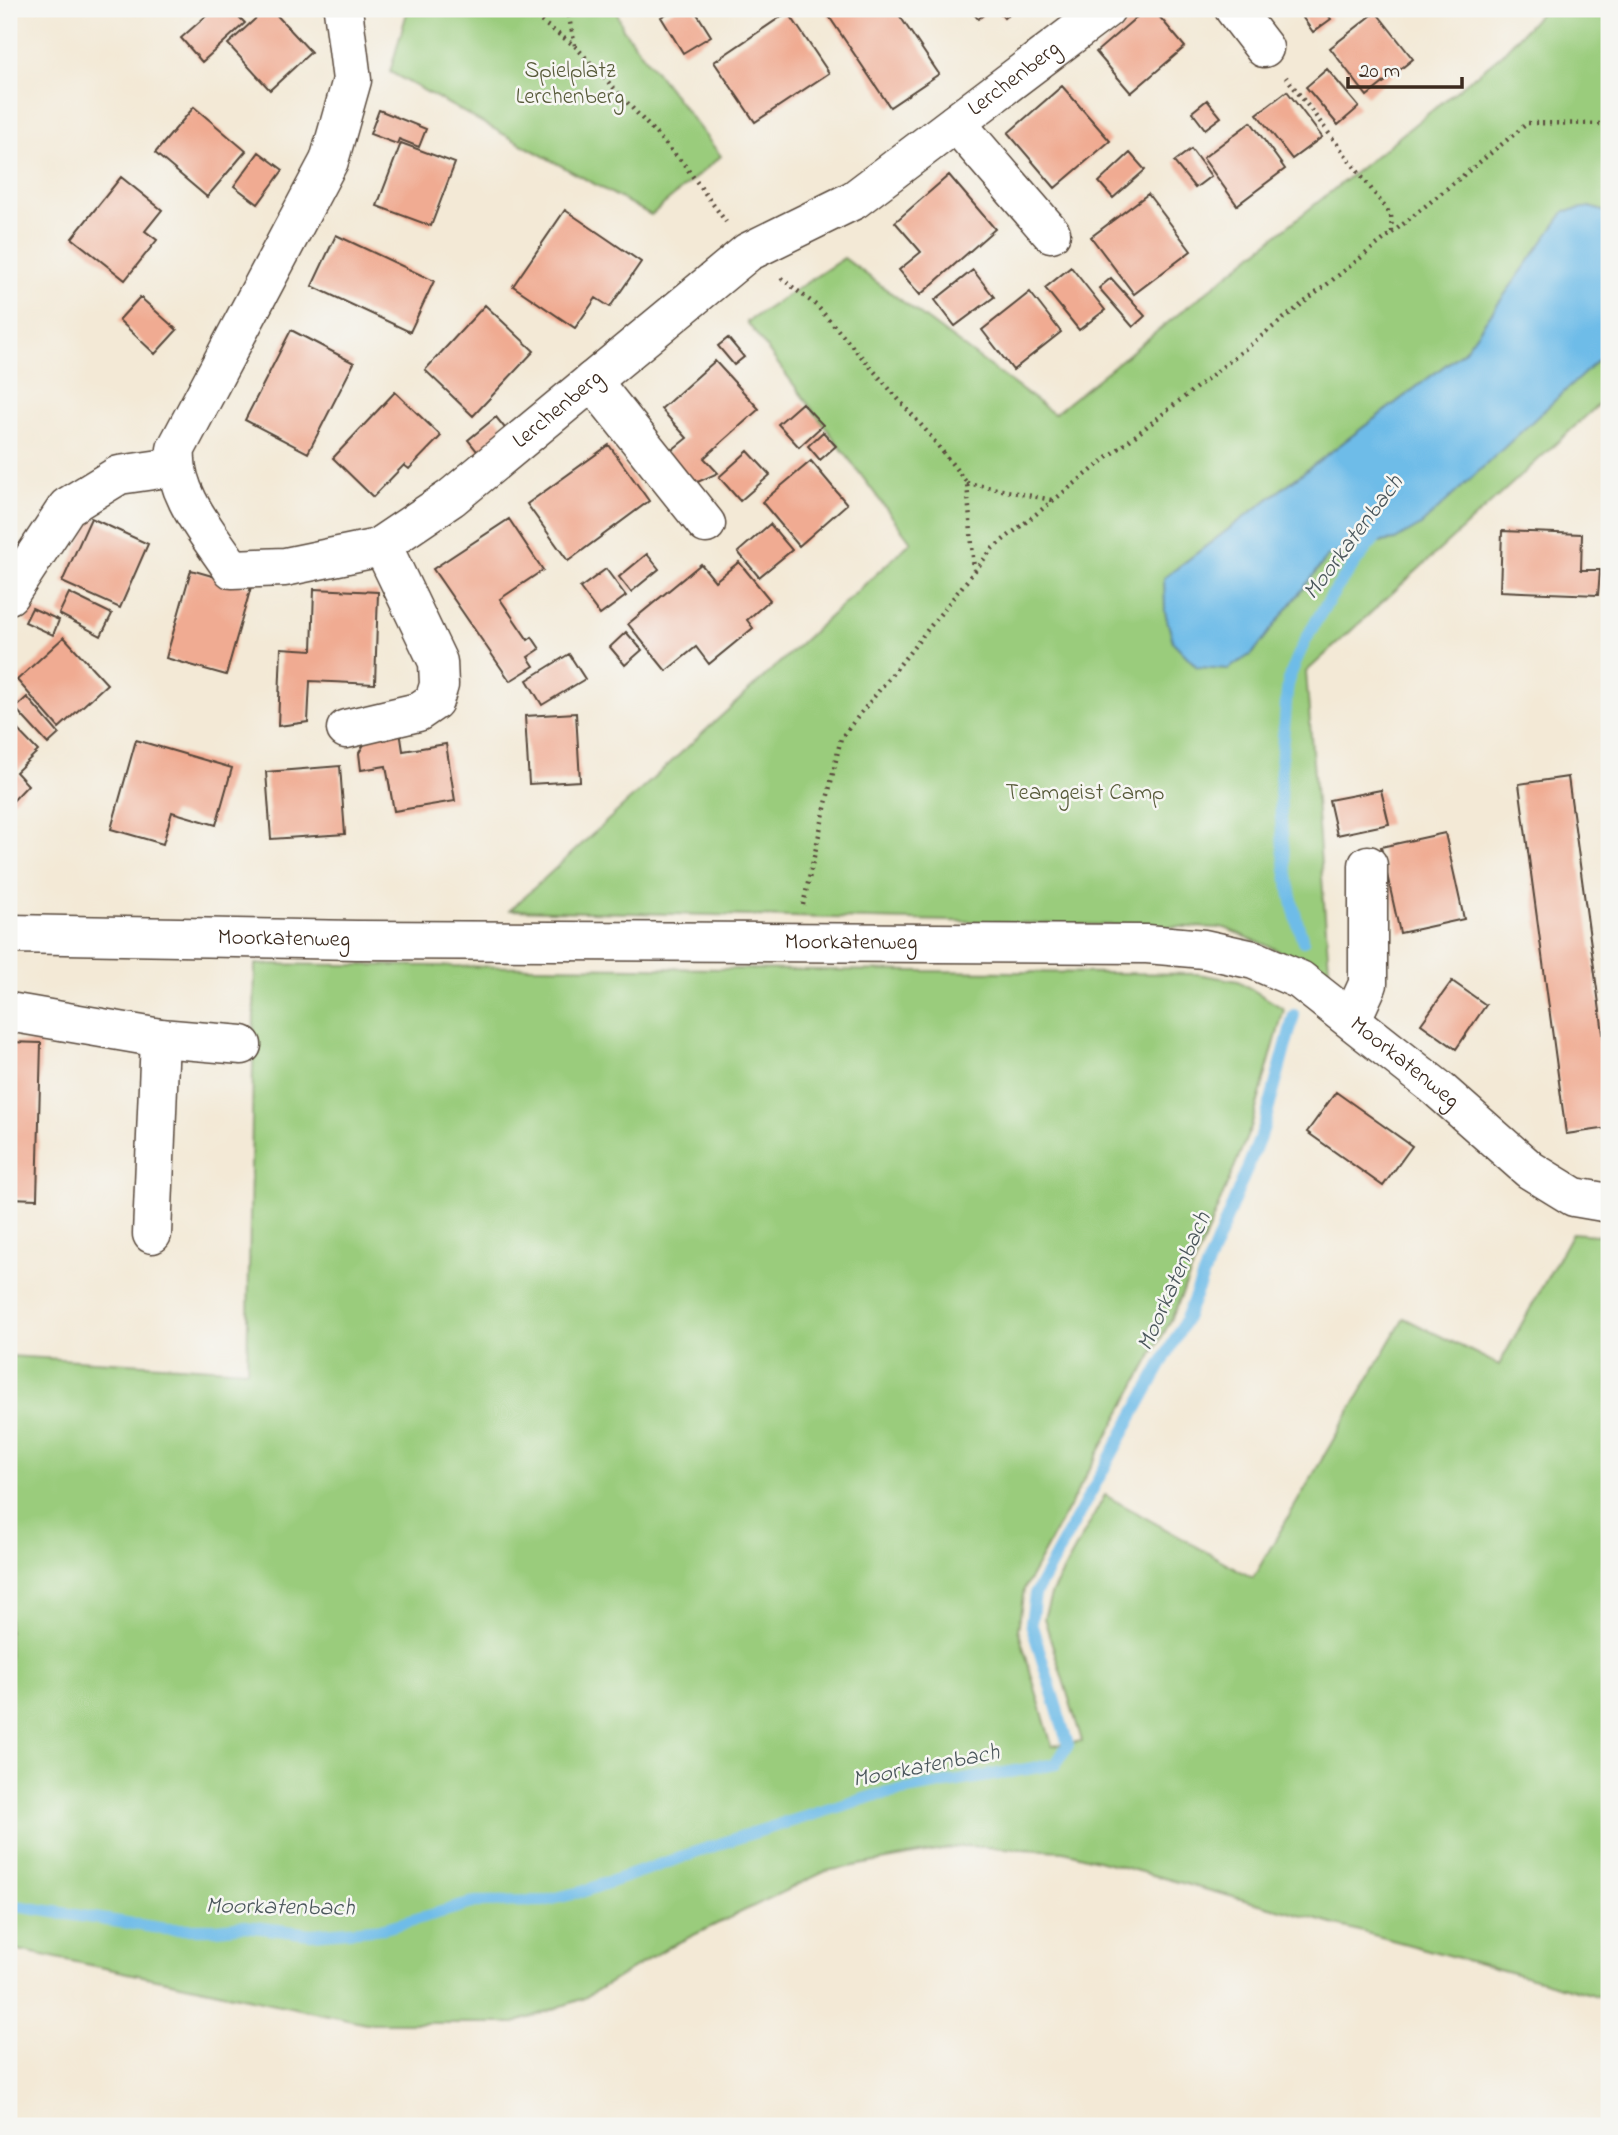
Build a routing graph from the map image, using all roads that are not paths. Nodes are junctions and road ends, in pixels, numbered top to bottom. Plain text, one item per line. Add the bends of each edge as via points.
1 (343, 9) edge
2 (1106, 9) edge
3 (1234, 9) edge
4 (1264, 48) road end
5 (956, 123) junction
6 (1051, 233) dead end
7 (592, 381) junction
8 (174, 467) junction
9 (706, 524) dead end
10 (382, 545) junction
11 (9, 595) edge
12 (345, 729) dead end
13 (1368, 865) dead end
14 (9, 933) edge
15 (9, 1012) edge
16 (1352, 1018) junction
17 (160, 1038) junction
18 (242, 1045) dead end
19 (1609, 1203) edge
20 (152, 1234) dead end

1 - 8 street via 352,80 329,161 176,449
2 - 5 street, Lerchenberg
3 - 4 street
5 - 6 street, Lerchenberg
5 - 7 street, Lerchenberg via 854,200 748,253
7 - 9 street
7 - 10 street, Lerchenberg via 451,498
8 - 10 street, Lerchenberg via 193,511 232,569 285,567
8 - 11 street via 119,475 67,507
10 - 12 street via 438,662 439,685 435,701 418,712
13 - 16 street via 1368,984
14 - 16 street, Moorkatenweg via 1147,944 1254,960 1300,979
15 - 17 street
16 - 19 street, Moorkatenweg via 1530,1170 1574,1197
17 - 18 street
17 - 20 street

